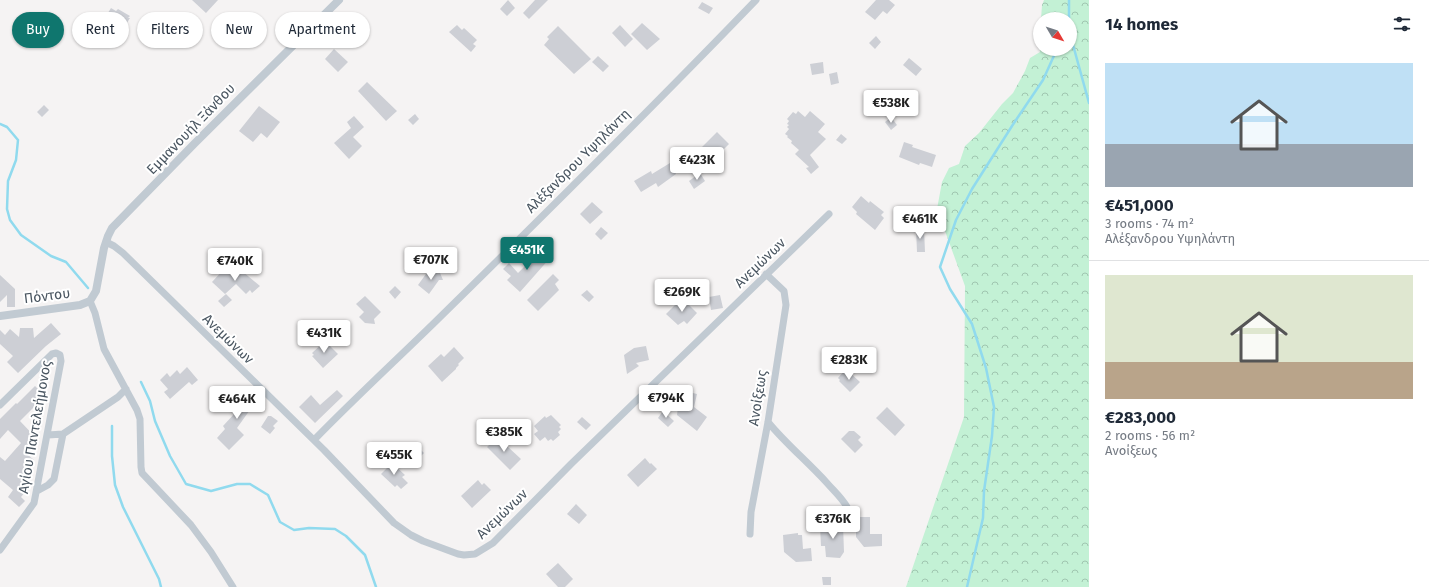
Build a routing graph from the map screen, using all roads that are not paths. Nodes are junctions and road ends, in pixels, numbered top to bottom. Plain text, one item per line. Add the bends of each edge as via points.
1 (339, 0) edge
2 (756, 0) edge
3 (829, 214) dead end
4 (106, 242) junction
5 (766, 274) junction
6 (92, 298) junction
7 (0, 316) edge
8 (126, 389) junction
9 (0, 405) edge
10 (768, 422) junction
11 (63, 434) junction
12 (48, 435) junction
13 (314, 440) junction
14 (37, 491) junction
15 (847, 507) dead end
16 (750, 534) dead end
17 (0, 550) edge
18 (233, 587) edge

1 - 4 street, Εμμανουήλ Ξάνθου via 116,224
2 - 13 street, Αλέξανδρου Υψηλάντη via 669,90
3 - 5 street, Ανεμώνων
4 - 6 street, Εμμανουήλ Ξάνθου via 97,289
4 - 13 street, Ανεμώνων via 123,253
5 - 10 street, Ανοίξεως via 784,291 786,300
5 - 13 street, Ανεμώνων via 493,543 475,554 464,555 446,551 399,527
6 - 7 street, Πόντου via 80,305
6 - 8 street via 104,349
8 - 11 street
8 - 18 street via 140,420 142,474 191,525
9 - 12 street, Αγίου Παντελεήμονος via 52,354 60,355
10 - 15 street
10 - 16 street, Ανοίξεως via 751,512
11 - 12 street
11 - 14 street via 54,479
12 - 14 street, Αγίου Παντελεήμονος
14 - 17 street, Αγίου Παντελεήμονος via 33,506

